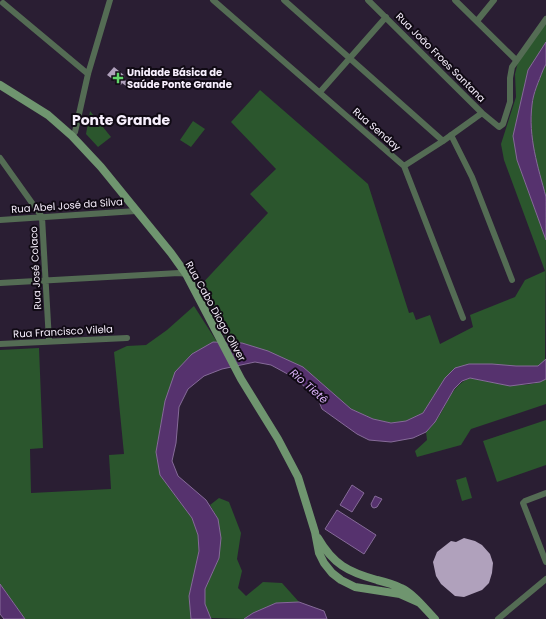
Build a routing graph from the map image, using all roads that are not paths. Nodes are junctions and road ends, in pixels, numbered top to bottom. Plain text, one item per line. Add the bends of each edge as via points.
1 (110, 0) edge
2 (213, 0) edge
3 (284, 0) edge
4 (368, 0) edge
5 (455, 0) edge
6 (494, 0) edge
7 (3, 3) dead end
8 (386, 17) junction
9 (546, 19) edge
10 (477, 21) junction
11 (349, 59) junction
12 (516, 60) junction
13 (88, 74) junction
14 (0, 86) edge
15 (320, 92) junction
16 (482, 112) junction
17 (73, 134) junction
18 (451, 135) junction
19 (443, 141) junction
20 (0, 158) edge
21 (404, 166) junction
22 (136, 211) junction
23 (42, 217) junction
24 (0, 220) edge
25 (186, 274) junction
26 (512, 280) dead end
27 (46, 281) junction
28 (0, 283) edge
29 (463, 318) dead end
30 (127, 338) dead end
31 (49, 341) junction
32 (0, 344) edge
33 (546, 493) edge
34 (315, 532) junction
35 (546, 562) edge
36 (368, 578) junction
37 (546, 579) edge
38 (355, 587) junction
39 (418, 602) junction
40 (435, 619) edge
41 (498, 619) edge

1 - 13 street
2 - 15 street, Rua Senday
3 - 11 street
4 - 8 street, Rua João Froes Santana
5 - 10 street
6 - 10 street
7 - 13 street
8 - 11 street
8 - 16 street, Rua João Froes Santana
9 - 12 street
10 - 12 street
11 - 15 street
11 - 19 street
12 - 16 street, Rua João Froes Santana via 510,72 510,102 501,127
13 - 17 street
14 - 17 main road, Rua Cabo Diogo Oliver via 48,115
15 - 21 street, Rua Senday
16 - 18 street
17 - 22 main road, Rua Cabo Diogo Oliver
18 - 19 street
18 - 26 street via 472,177
19 - 21 street
20 - 23 street
21 - 29 street, Rua Senday
22 - 23 street, Rua Abel José da Silva
22 - 25 main road, Rua Cabo Diogo Oliver
23 - 24 street, Rua Abel José da Silva
23 - 27 street, Rua José Colaco
25 - 27 street
25 - 34 main road, Rua Cabo Diogo Oliver via 241,379 298,477
27 - 28 street
27 - 31 street, Rua José Colaco
30 - 31 street, Rua Francisco Vilela
31 - 32 street, Rua Francisco Vilela
33 - 35 street via 525,501 523,505
34 - 36 main road, Rua Cabo Diogo Oliver via 335,561
34 - 38 main road, Rua Cabo Diogo Oliver via 324,563 341,580
36 - 38 main road
36 - 39 main road, Rua Cabo Diogo Oliver via 401,588
37 - 41 street
38 - 39 main road, Rua Cabo Diogo Oliver via 400,594
39 - 40 main road, Rua Cabo Diogo Oliver

